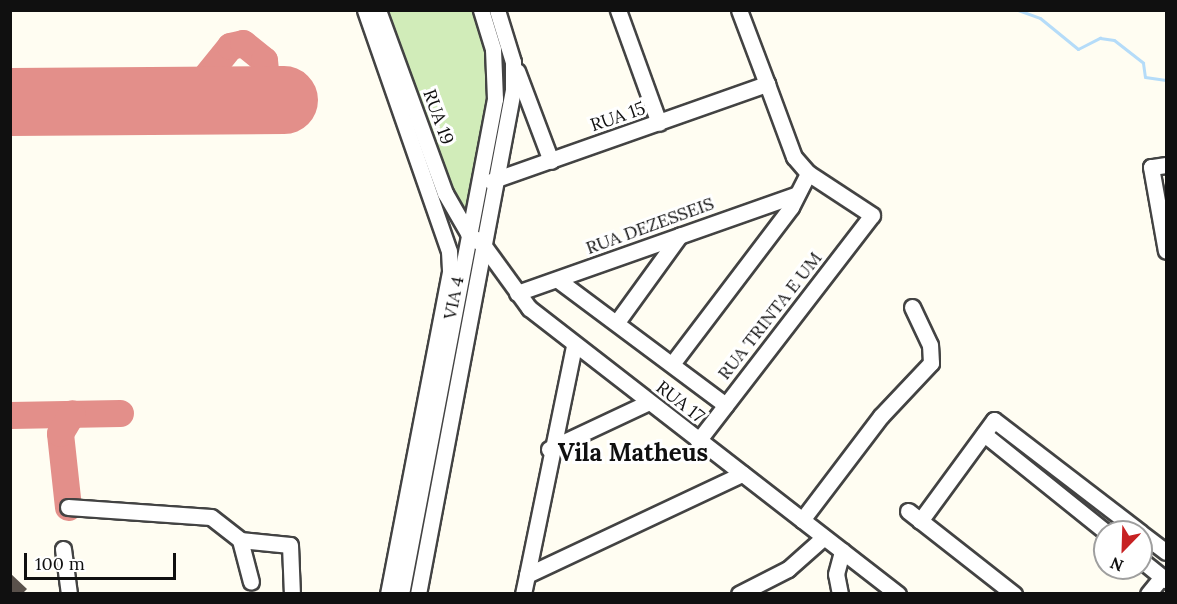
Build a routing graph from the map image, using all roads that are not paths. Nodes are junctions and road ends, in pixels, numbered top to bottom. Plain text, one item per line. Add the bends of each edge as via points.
1 (365, 10) edge
2 (378, 10) edge
3 (481, 10) edge
4 (497, 10) edge
5 (618, 10) edge
6 (739, 10) edge
7 (513, 62) junction
8 (767, 84) junction
9 (659, 123) junction
10 (551, 161) junction
11 (1167, 165) edge
12 (808, 173) junction
13 (497, 180) junction
14 (480, 181) junction
15 (1160, 188) edge
16 (796, 195) junction
17 (468, 234) junction
18 (680, 235) junction
19 (484, 246) junction
20 (1167, 251) edge
21 (558, 280) junction
22 (517, 293) junction
23 (912, 307) dead end
24 (618, 322) junction
25 (574, 346) junction
26 (672, 364) junction
27 (649, 402) junction
28 (726, 405) junction
29 (984, 434) junction
30 (699, 441) junction
31 (549, 449) junction
32 (742, 474) junction
33 (68, 507) dead end
34 (908, 511) dead end
35 (802, 520) junction
36 (1125, 520) edge
37 (920, 521) junction
38 (1093, 522) edge
39 (824, 537) junction
40 (240, 540) junction
41 (1153, 541) edge
42 (63, 549) dead end
43 (842, 551) junction
44 (1167, 552) edge
45 (526, 575) junction
46 (1164, 579) edge
47 (252, 582) dead end
48 (69, 594) edge
49 (292, 594) edge
50 (388, 594) edge
51 (401, 594) edge
52 (418, 594) edge
53 (524, 594) edge
54 (739, 594) edge
55 (840, 594) edge
56 (898, 594) edge
57 (1014, 594) edge
58 (1148, 594) edge

1 - 50 street via 449,251 450,272
2 - 17 street, RUA 19 via 445,193
3 - 14 street, VIA 4 via 496,83
4 - 7 street, VIA 4
5 - 9 street
6 - 8 street
7 - 10 street
7 - 13 street, VIA 4
8 - 9 street, RUA 15
8 - 12 street via 794,157
9 - 10 street, RUA 15
10 - 13 street, RUA 15
11 - 15 street via 1151,166
12 - 16 street
12 - 28 street, RUA TRINTA E UM via 872,215
13 - 14 street, RUA 15
13 - 19 street, VIA 4
14 - 17 street, VIA 4
15 - 20 street
16 - 18 street, RUA DEZESSEIS
16 - 26 street
17 - 19 street, RUA 17
17 - 51 street, VIA 4
18 - 21 street, RUA DEZESSEIS
18 - 24 street
19 - 22 street, RUA 17
19 - 52 street, VIA 4
21 - 22 street, RUA DEZESSEIS
21 - 24 street
22 - 25 street, RUA 17
23 - 35 street via 930,345 931,363 881,416
24 - 26 street
25 - 27 street, RUA 17
25 - 31 street
26 - 28 street
27 - 30 street, RUA 17
27 - 31 street
28 - 30 street, RUA TRINTA E UM
29 - 36 street via 994,420
29 - 37 street
29 - 38 street
30 - 32 street, RUA 17
31 - 45 street
32 - 35 street, RUA 17
32 - 45 street
33 - 40 street via 211,517
34 - 37 street
35 - 39 street, RUA 17
37 - 57 street
39 - 43 street, RUA 17
39 - 54 street via 788,569
40 - 47 street
40 - 49 street via 290,545
41 - 44 street
42 - 48 street
43 - 55 street via 836,574
43 - 56 street, RUA 17
45 - 53 street
46 - 58 street

